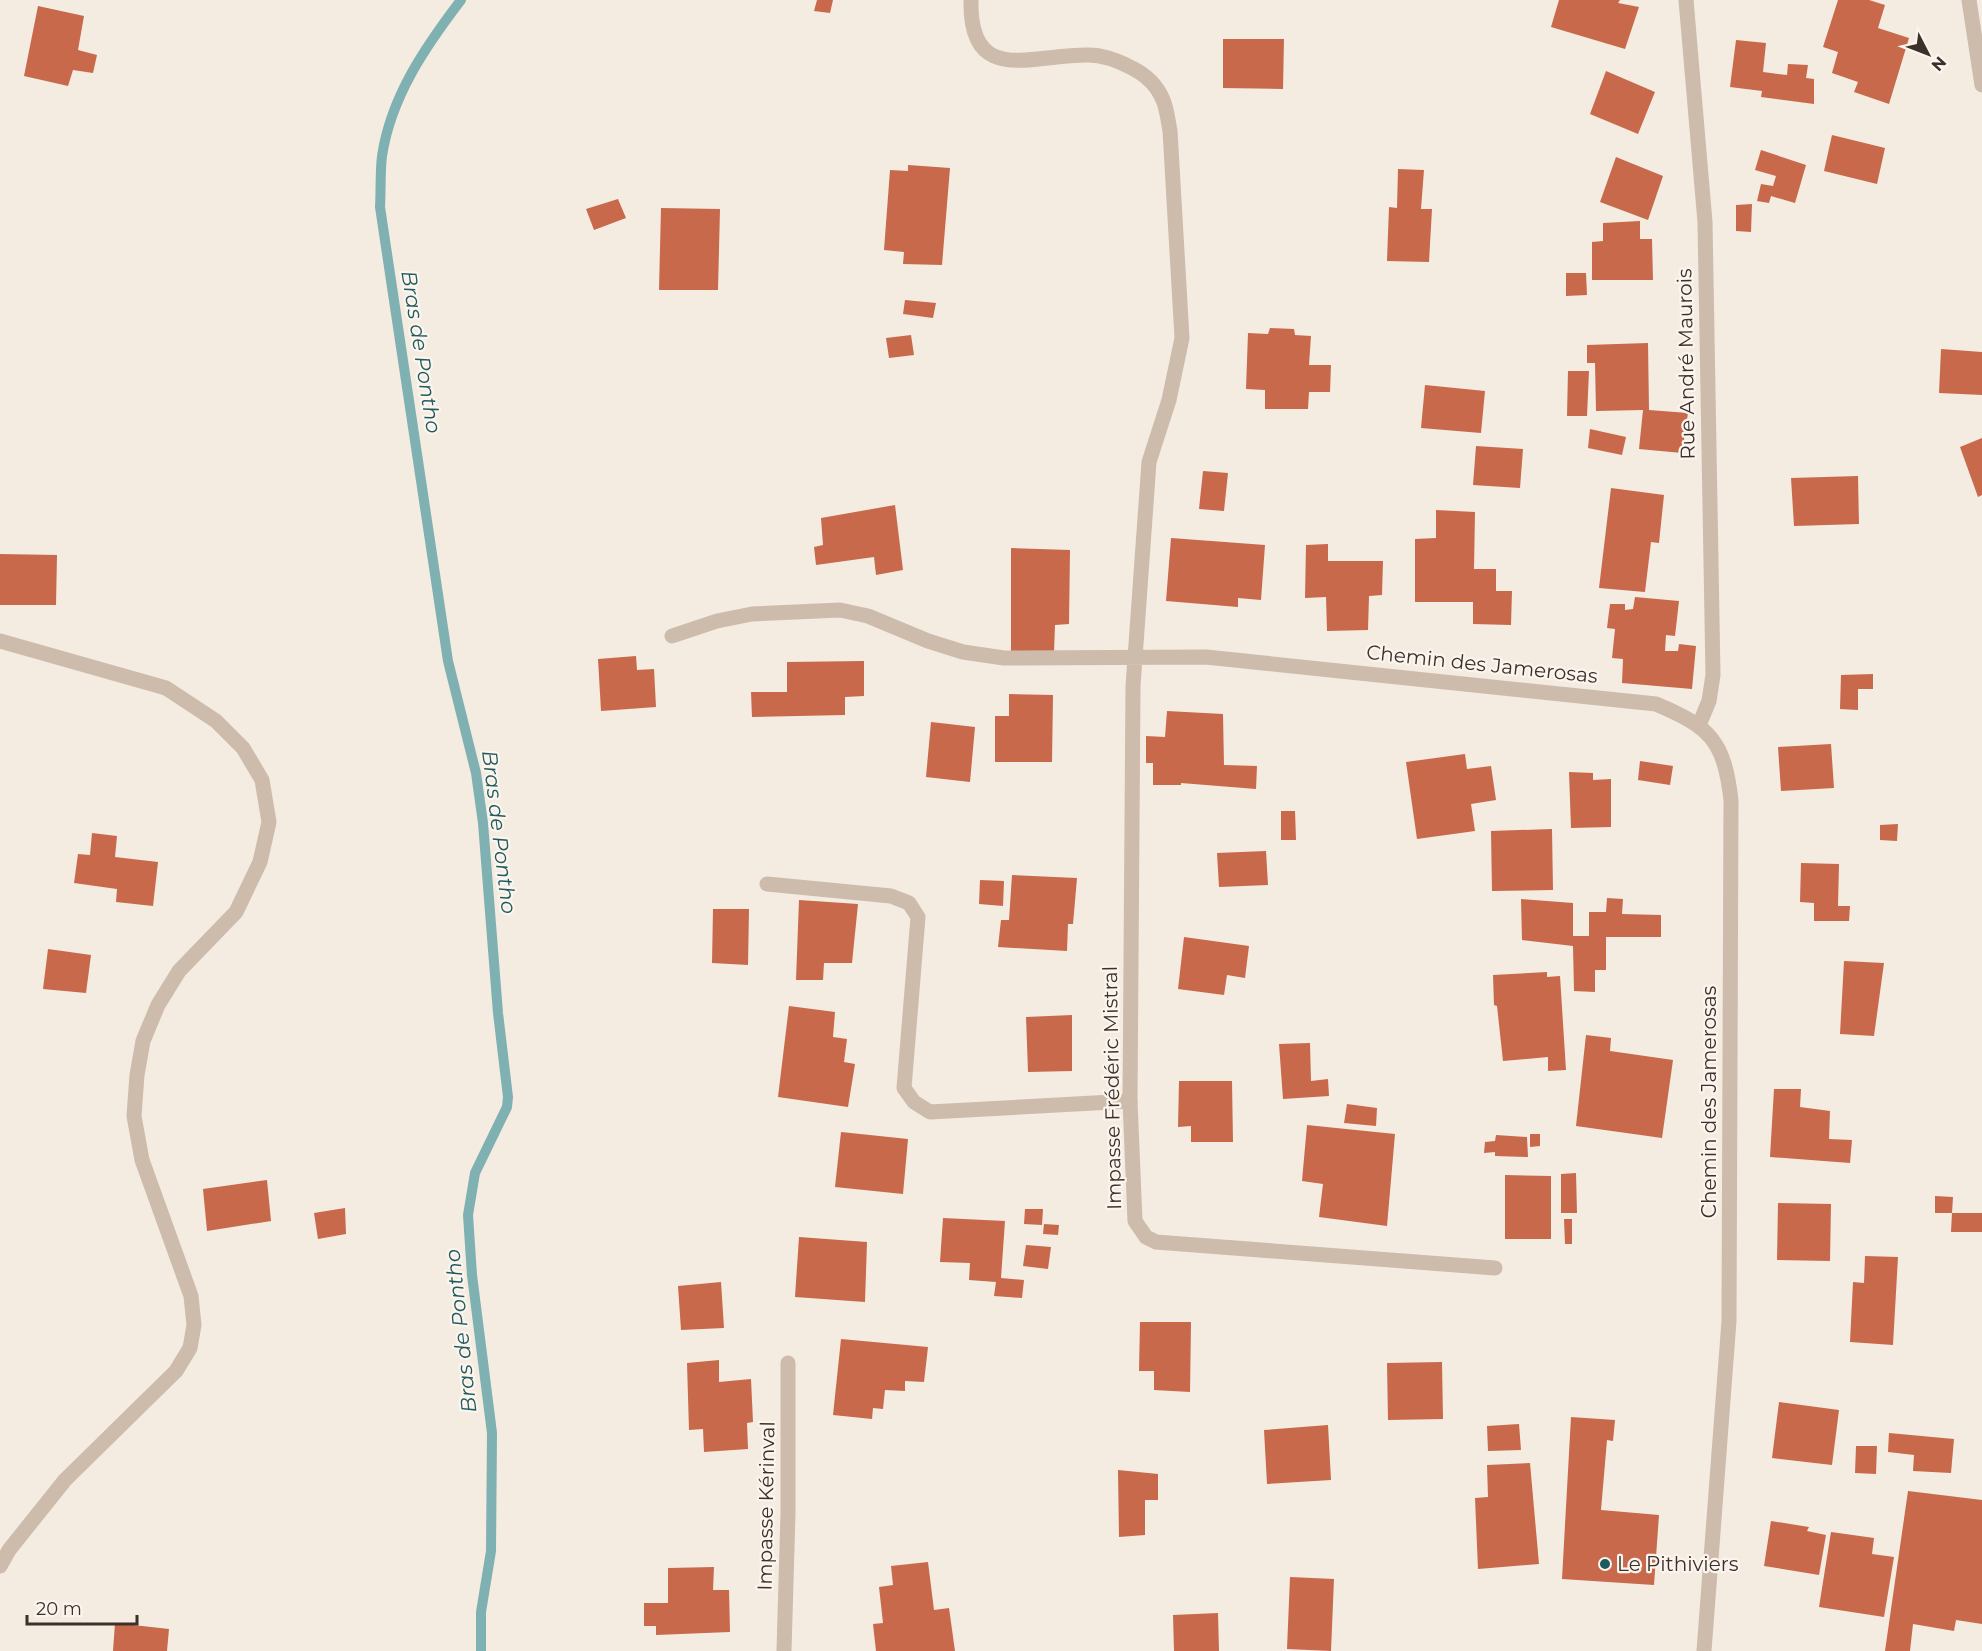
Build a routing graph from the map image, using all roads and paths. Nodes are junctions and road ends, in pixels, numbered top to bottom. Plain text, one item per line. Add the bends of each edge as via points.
1 (971, 0) edge
2 (1686, 0) edge
3 (1969, 0) edge
4 (1982, 85) edge
5 (672, 636) dead end
6 (0, 641) edge
7 (1135, 656) junction
8 (1699, 725) junction
9 (766, 884) dead end
10 (1130, 1101) junction
11 (1495, 1268) dead end
12 (788, 1363) dead end
13 (0, 1566) edge
14 (784, 1651) edge
15 (1704, 1651) edge

1 - 7 street via 970,20 976,41 988,54 1005,61 1089,55 1119,62 1146,75 1163,99 1170,131 1182,338 1169,400 1149,462
2 - 8 street, Rue André Maurois via 1705,222 1713,675 1709,701
3 - 4 street
5 - 7 street, Chemin des Jamerosas via 753,614 840,610 868,616 963,652 1004,658
6 - 13 street via 175,693 216,722 243,748 262,780 269,822 260,862 236,912 179,971 158,1005 143,1041 137,1075 134,1116 142,1160 191,1296 194,1325 190,1348 176,1371 65,1480
7 - 8 street, Chemin des Jamerosas via 1206,657 1656,704
7 - 10 street, Impasse Frédéric Mistral
8 - 15 street, Chemin des Jamerosas via 1727,764 1731,800 1729,1321
9 - 10 street via 891,896 909,903 918,917 904,1088 914,1102 930,1112
10 - 11 street, Impasse Frédéric Mistral via 1135,1221 1146,1237 1156,1242
12 - 14 street, Impasse Kérinval

